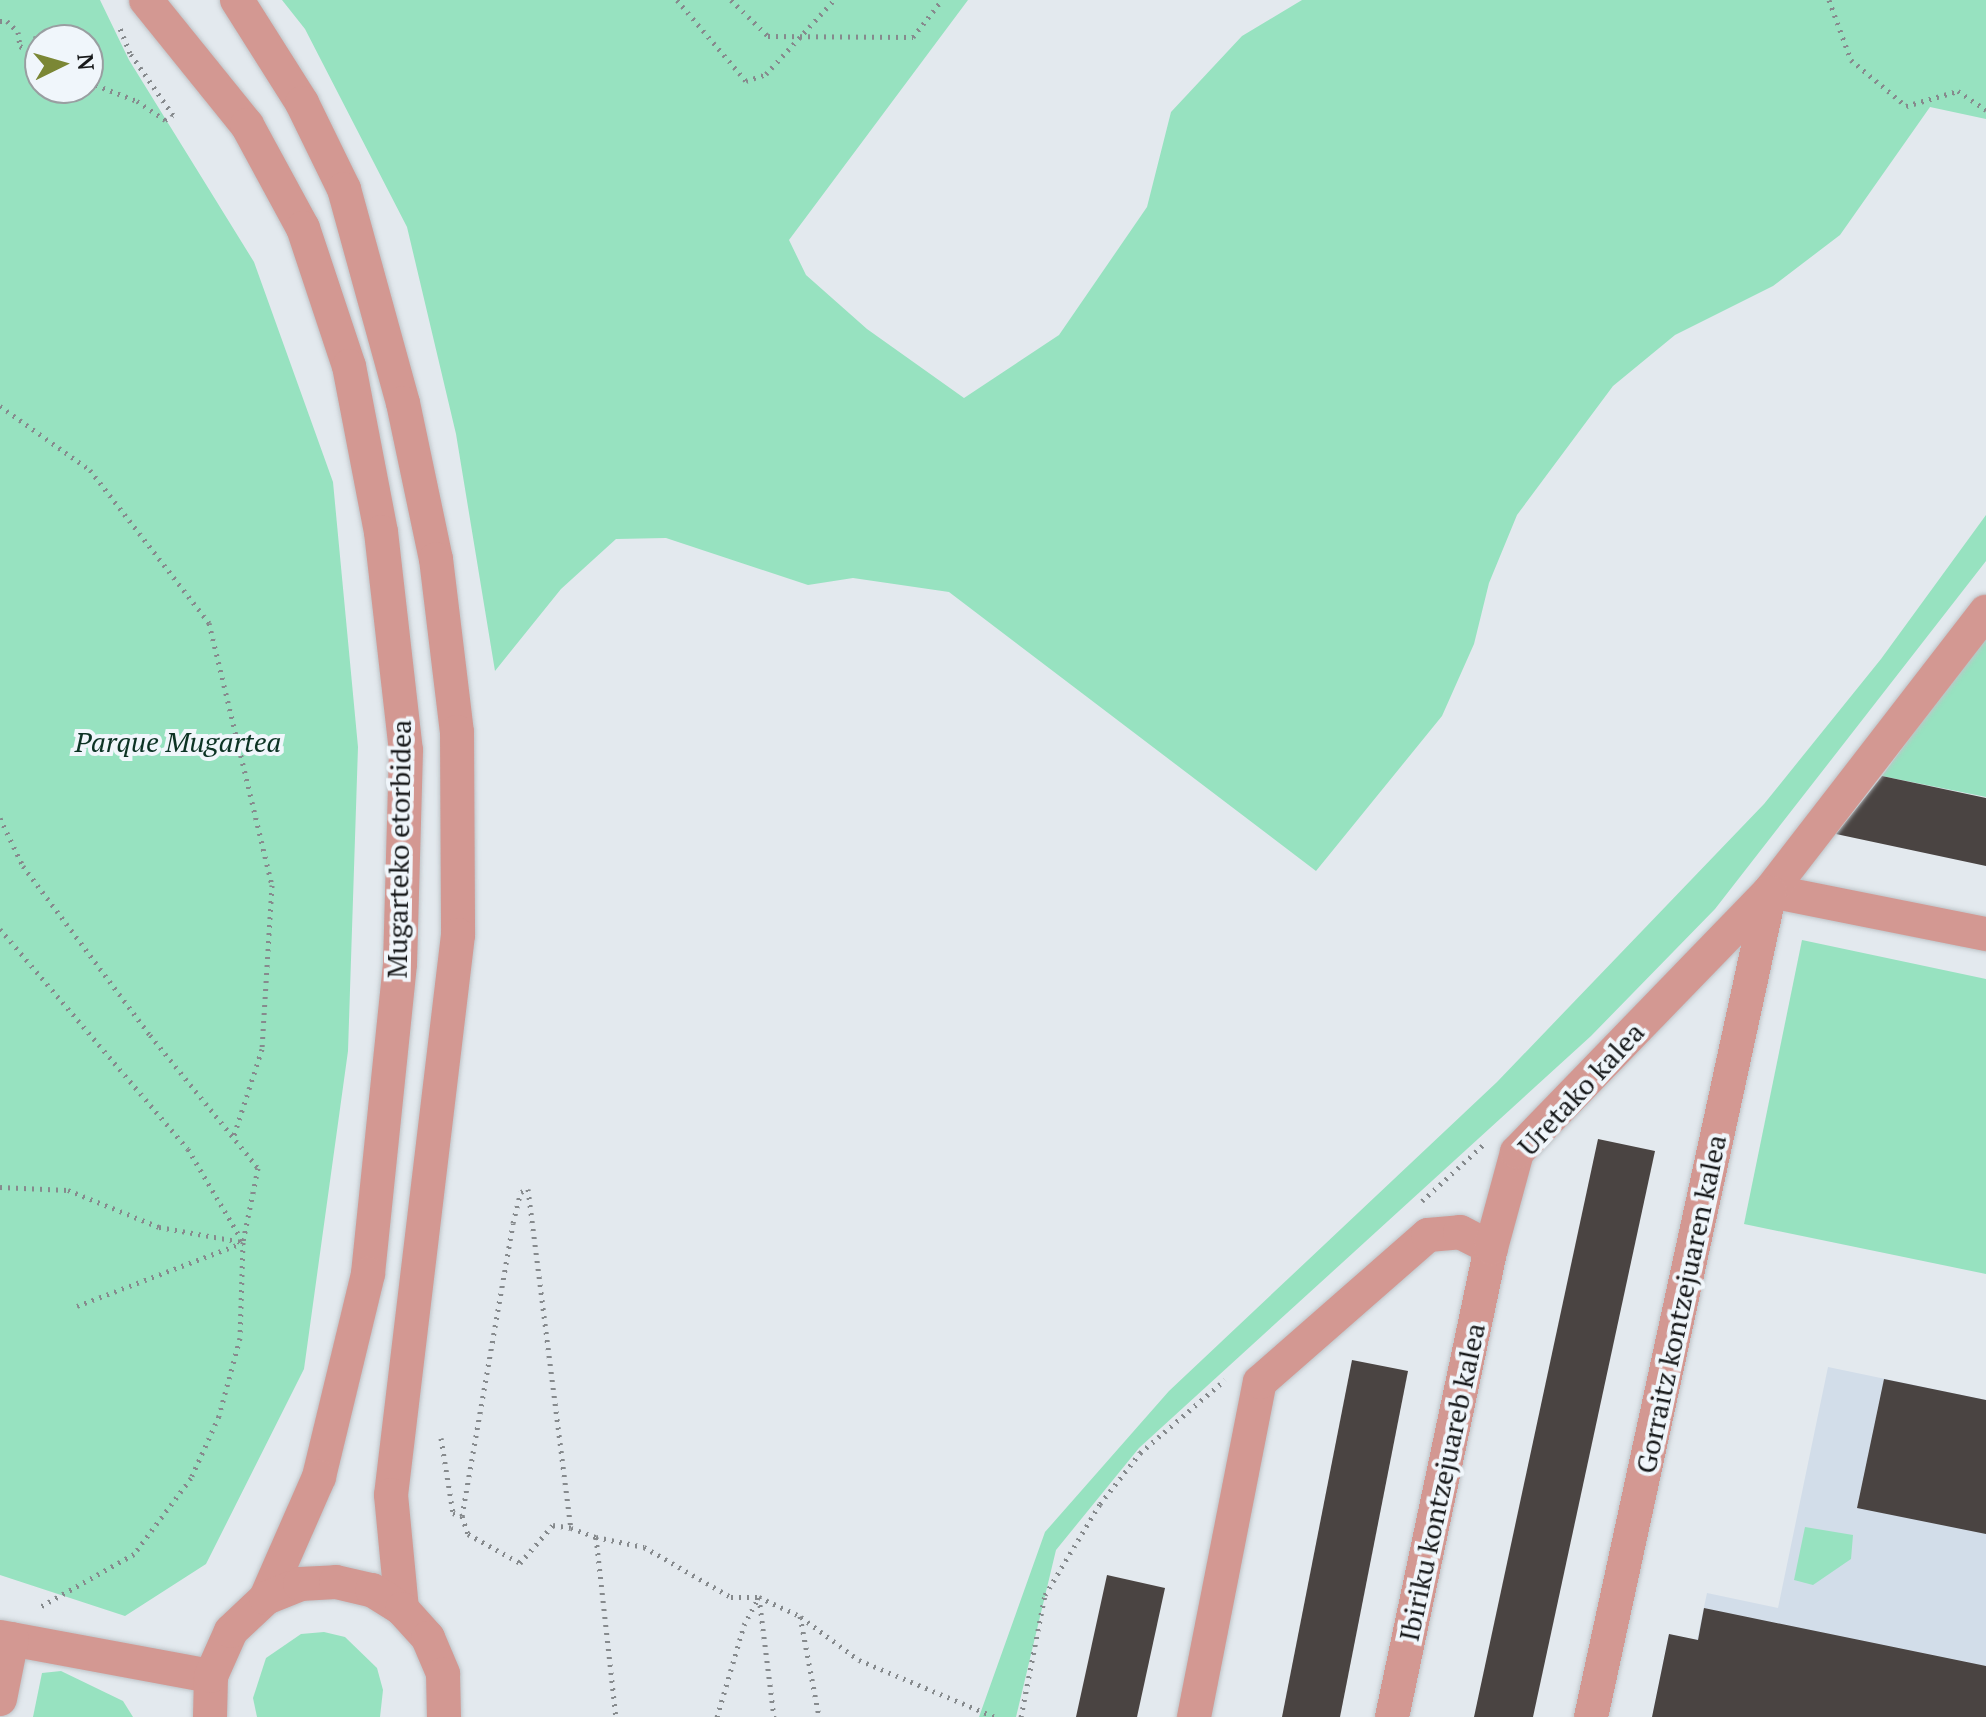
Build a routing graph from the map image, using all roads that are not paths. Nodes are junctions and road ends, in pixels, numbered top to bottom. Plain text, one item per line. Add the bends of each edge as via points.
1 (146, 0) edge
2 (237, 0) edge
3 (1986, 612) edge
4 (1770, 891) junction
5 (1986, 934) edge
6 (1491, 1248) junction
7 (266, 1598) junction
8 (402, 1609) junction
9 (6, 1638) edge
10 (211, 1676) junction
11 (0, 1699) edge
12 (210, 1717) edge
13 (444, 1717) edge
14 (1194, 1717) edge
15 (1392, 1717) edge
16 (1591, 1717) edge

1 - 7 street, Mugarteko etorbidea via 247,125 303,228 349,366 381,532 406,750 400,964 368,1274 319,1477
2 - 8 street, Mugarteko etorbidea via 302,103 344,189 403,403 430,527 457,732 458,935 391,1495
3 - 4 street, Uretako kalea
4 - 5 street
4 - 6 street, Uretako kalea via 1517,1152
4 - 16 street, Gorraitz kontzejuaren kalea
6 - 14 street via 1460,1232 1428,1235 1260,1382
6 - 15 street, Ibiriku kontzejuareb kalea
7 - 8 street via 300,1584 336,1582 372,1590
7 - 10 street via 231,1631
8 - 13 street via 428,1638 443,1674
9 - 10 street
9 - 11 street
10 - 12 street

